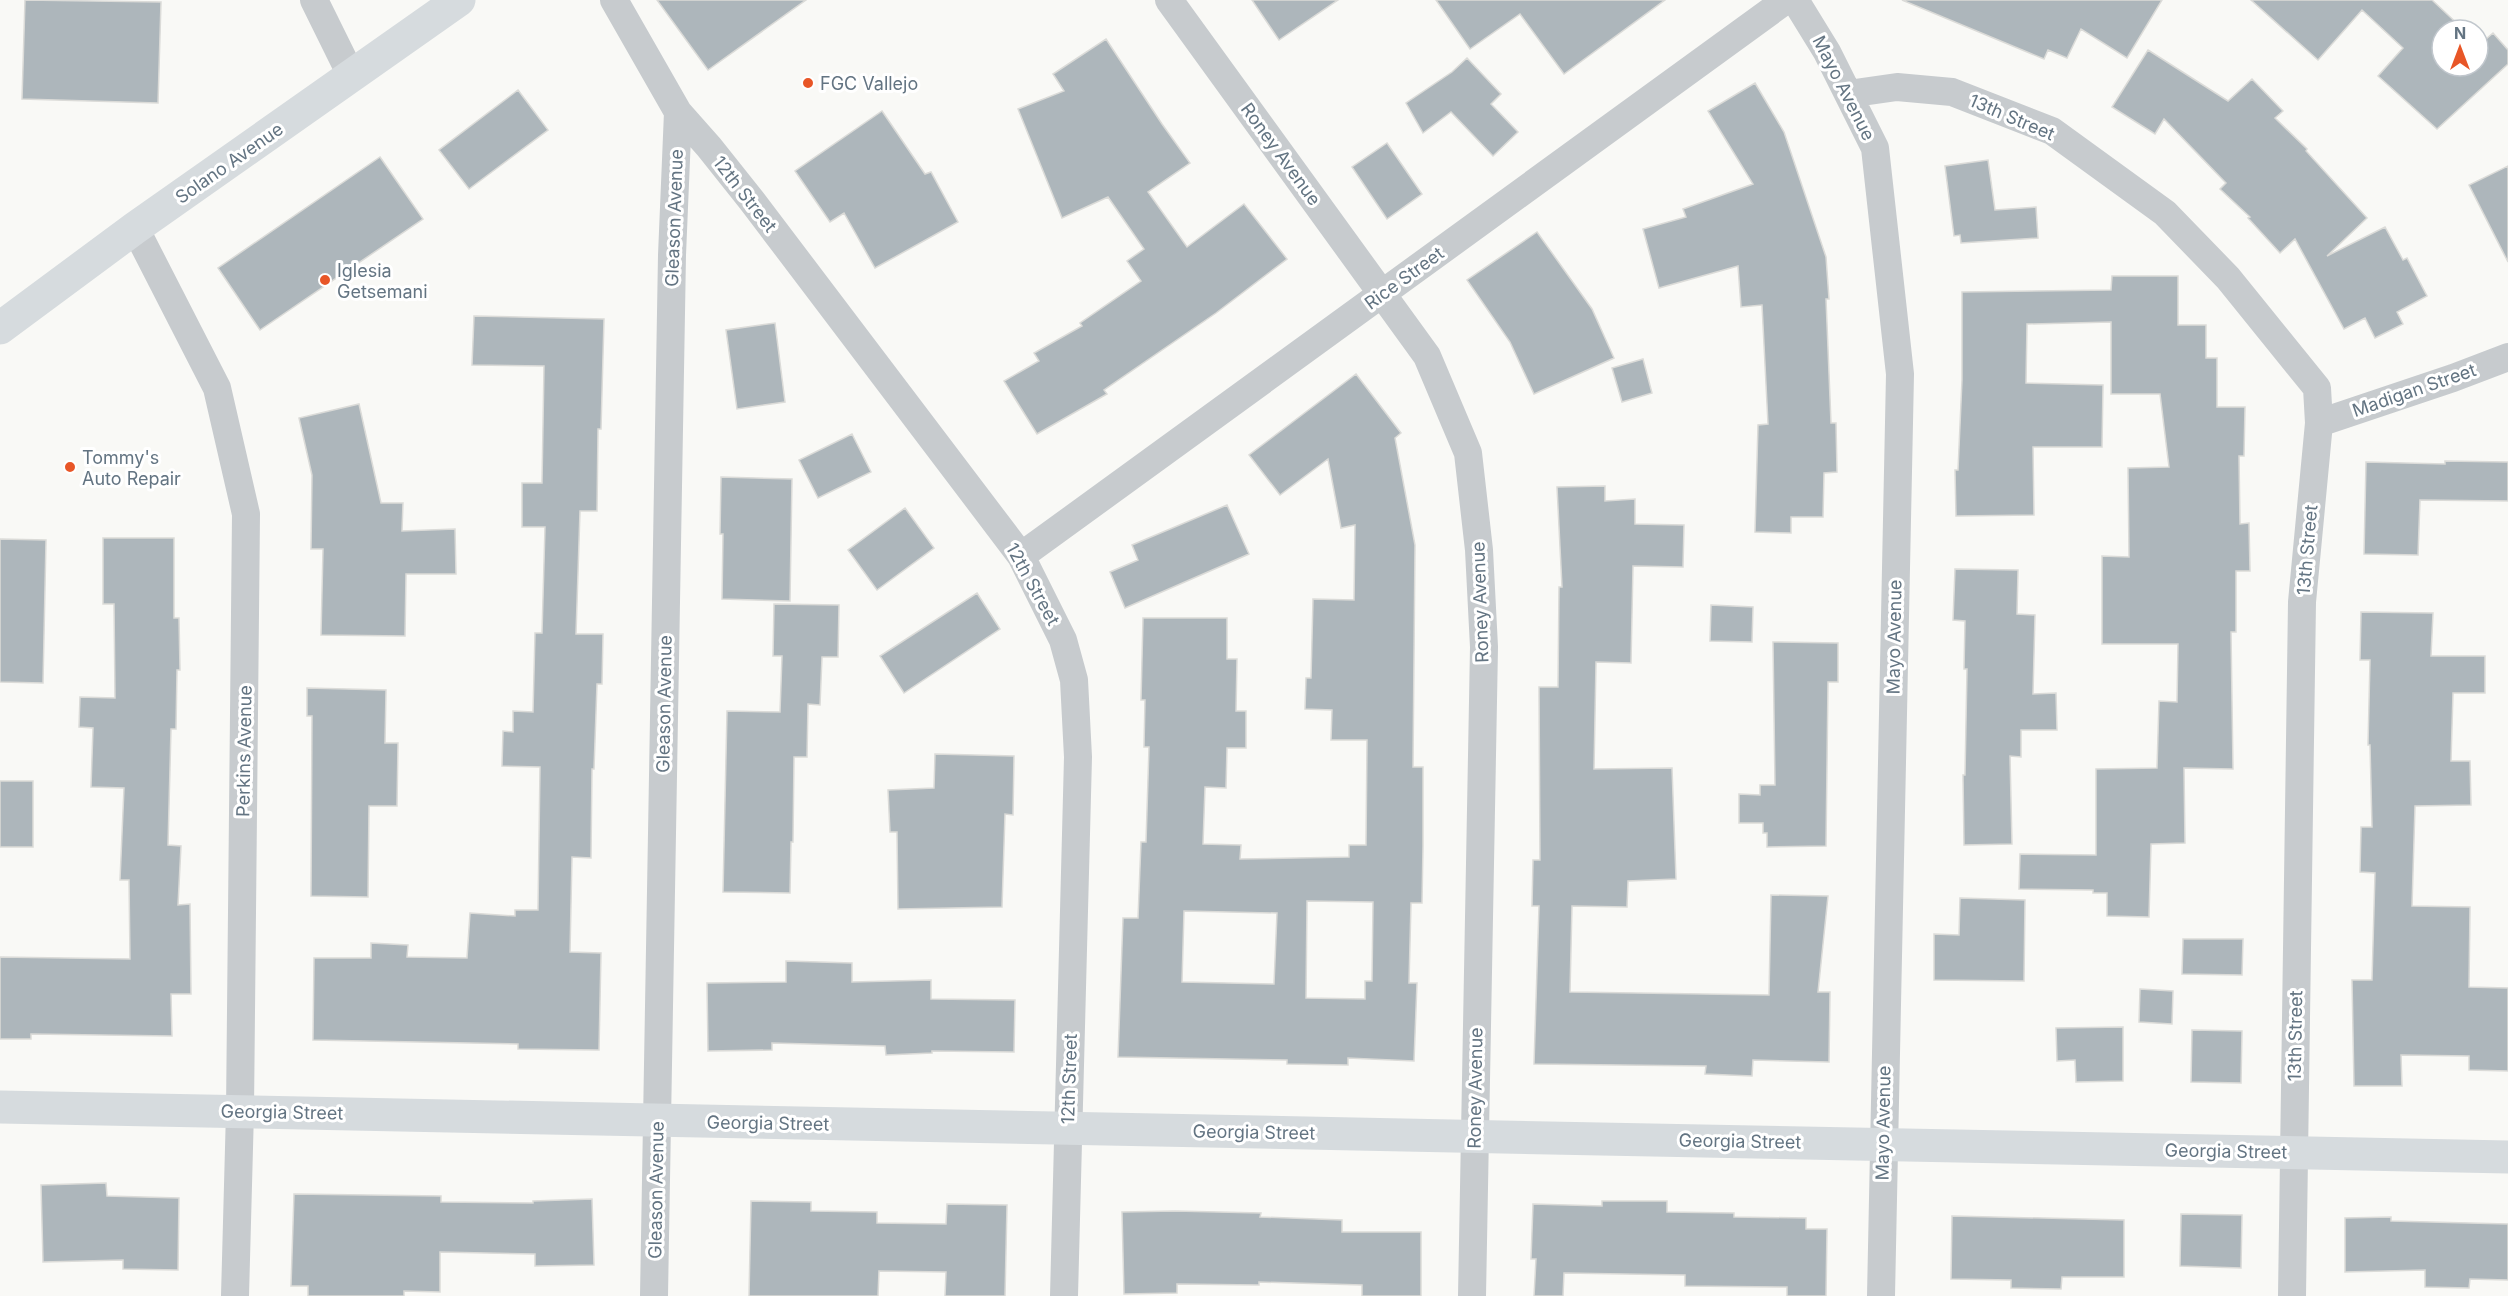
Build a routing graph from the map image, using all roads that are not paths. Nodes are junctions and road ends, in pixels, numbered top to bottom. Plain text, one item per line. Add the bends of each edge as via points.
1 (314, 0) edge
2 (459, 0) edge
3 (614, 0) edge
4 (1169, 0) edge
5 (1786, 0) edge
6 (1795, 0) edge
7 (352, 77) junction
8 (1848, 94) junction
9 (678, 112) junction
10 (135, 228) junction
11 (1383, 293) junction
12 (0, 328) edge
13 (2508, 357) edge
14 (2319, 423) junction
15 (1021, 556) junction
16 (0, 1107) edge
17 (240, 1111) junction
18 (656, 1120) junction
19 (1067, 1129) junction
20 (1474, 1137) junction
21 (1883, 1144) junction
22 (2293, 1152) junction
23 (2508, 1158) edge
24 (235, 1296) edge
25 (654, 1296) edge
26 (1064, 1296) edge
27 (1472, 1296) edge
28 (1881, 1296) edge
29 (2292, 1296) edge

1 - 7 street
2 - 7 main road, Solano Avenue
3 - 9 street, 12th Street
4 - 11 street, Roney Avenue
5 - 11 street, Rice Street
6 - 8 street, Mayo Avenue
7 - 10 main road, Solano Avenue
8 - 14 street, 13th Street via 1897,87 1952,92 2052,131 2165,213 2228,278 2317,388
8 - 21 street, Mayo Avenue via 1875,148 1900,374
9 - 15 street, 12th Street via 752,201
9 - 18 street, Gleason Avenue
10 - 12 main road, Solano Avenue
10 - 17 street, Perkins Avenue via 217,388 246,514
11 - 15 street, Rice Street
11 - 20 street, Roney Avenue via 1427,356 1468,453 1479,550 1484,647
13 - 14 street, Madigan Street
14 - 22 street, 13th Street via 2302,602
15 - 19 street, 12th Street via 1063,640 1074,680 1078,757
16 - 17 main road, Georgia Street
17 - 18 main road, Georgia Street
17 - 24 street, Perkins Avenue
18 - 19 main road, Georgia Street
18 - 25 street, Gleason Avenue
19 - 20 main road, Georgia Street
19 - 26 street, 12th Street
20 - 21 main road, Georgia Street
20 - 27 street, Roney Avenue
21 - 22 main road, Georgia Street
21 - 28 street, Mayo Avenue
22 - 23 main road, Georgia Street
22 - 29 street, 13th Street

